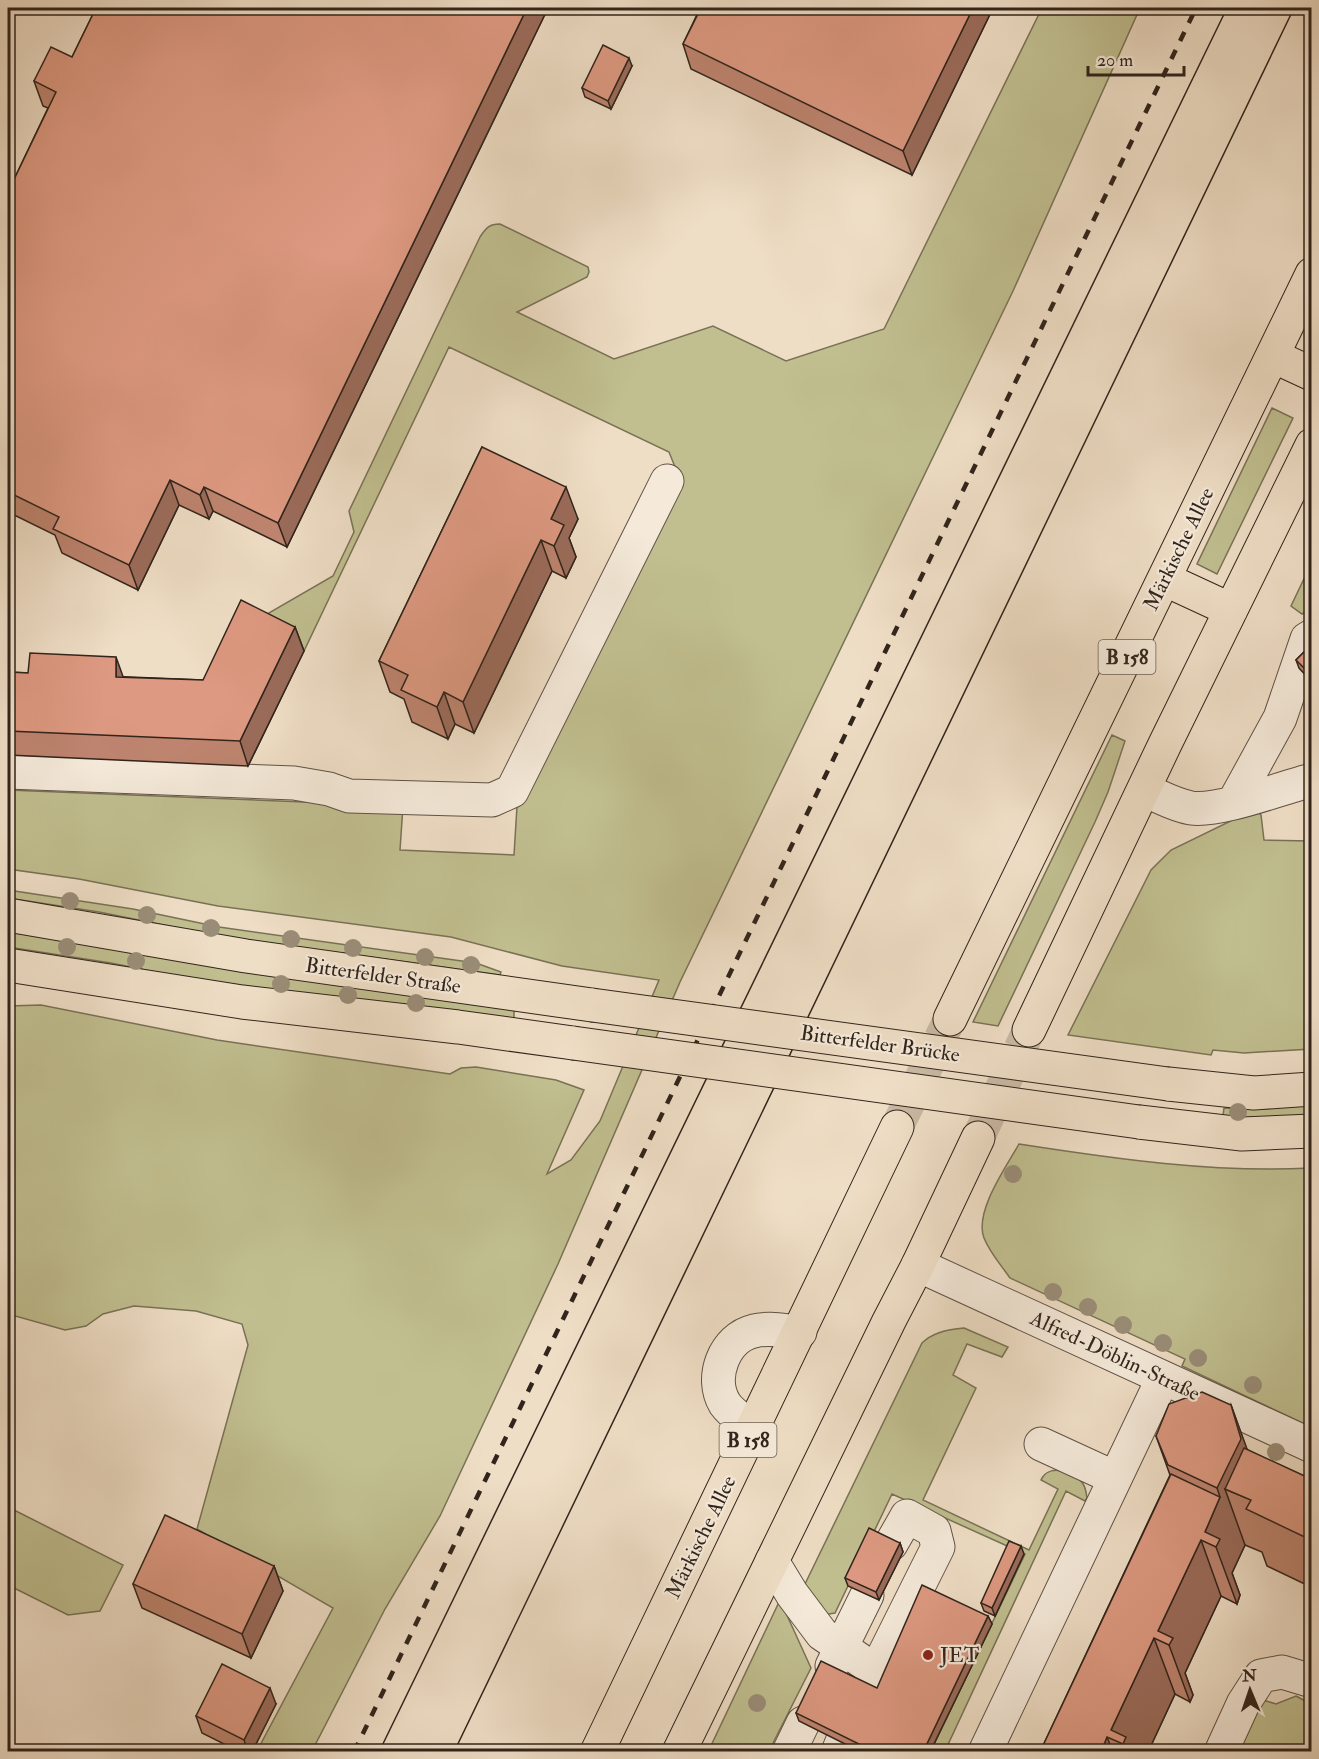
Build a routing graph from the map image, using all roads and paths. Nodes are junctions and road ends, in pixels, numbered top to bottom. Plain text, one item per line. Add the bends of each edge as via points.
1 (1308, 289) edge
2 (1273, 356) junction
3 (1311, 374) edge
4 (1311, 445) edge
5 (667, 481) dead end
6 (1164, 579) junction
7 (1231, 610) junction
8 (1311, 636) edge
9 (8, 772) edge
10 (1311, 780) edge
11 (1143, 790) junction
12 (1234, 802) junction
13 (8, 915) edge
14 (175, 944) junction
15 (8, 965) edge
16 (242, 1002) junction
17 (592, 1005) joint
18 (950, 1019) tunnel mouth
19 (1029, 1030) tunnel mouth
20 (573, 1043) joint
21 (1311, 1089) edge
22 (897, 1127) tunnel mouth
23 (1311, 1131) edge
24 (978, 1138) tunnel mouth
25 (918, 1265) junction
26 (801, 1332) junction
27 (1163, 1378) junction
28 (753, 1429) junction
29 (1041, 1444) dead end
30 (1311, 1446) edge
31 (1115, 1478) junction
32 (891, 1544) edge
33 (772, 1561) junction
34 (867, 1595) edge
35 (836, 1660) junction
36 (1311, 1681) edge
37 (597, 1752) edge
38 (679, 1752) edge
39 (985, 1752) edge
40 (1221, 1752) edge

1 - 2 main road, Märkische Allee / B 158
2 - 3 main road
2 - 6 main road, Märkische Allee / B 158
4 - 7 main road
5 - 9 street via 512,791 492,801 349,796 294,783
6 - 7 main road
6 - 18 main road, Märkische Allee / B 158
7 - 11 main road
8 - 12 street via 1280,718
10 - 12 street
11 - 12 street via 1194,808
11 - 19 main road
13 - 14 main road, Bitterfelder Straße
14 - 16 main road
14 - 17 main road, Bitterfelder Straße
15 - 16 main road, Bitterfelder Straße
16 - 20 main road, Bitterfelder Straße
17 - 21 main road, Bitterfelder Brücke, bridge via 1168,1084 1254,1092
20 - 23 main road, Bitterfelder Brücke, bridge via 1139,1122 1242,1134
22 - 26 main road, Märkische Allee / B 158
24 - 25 main road
25 - 27 street, Alfred-Döblin-Straße
25 - 33 main road
26 - 28 main road, Märkische Allee / B 158
26 - 28 street via 752,1331 732,1344 721,1360 724,1401
27 - 30 street, Alfred-Döblin-Straße
27 - 31 street
28 - 37 main road, Märkische Allee / B 158
29 - 31 street
31 - 39 street
32 - 35 street via 907,1516 934,1532 938,1547 871,1680
33 - 35 street
33 - 38 main road
34 - 35 street
36 - 40 street via 1282,1672 1261,1676

